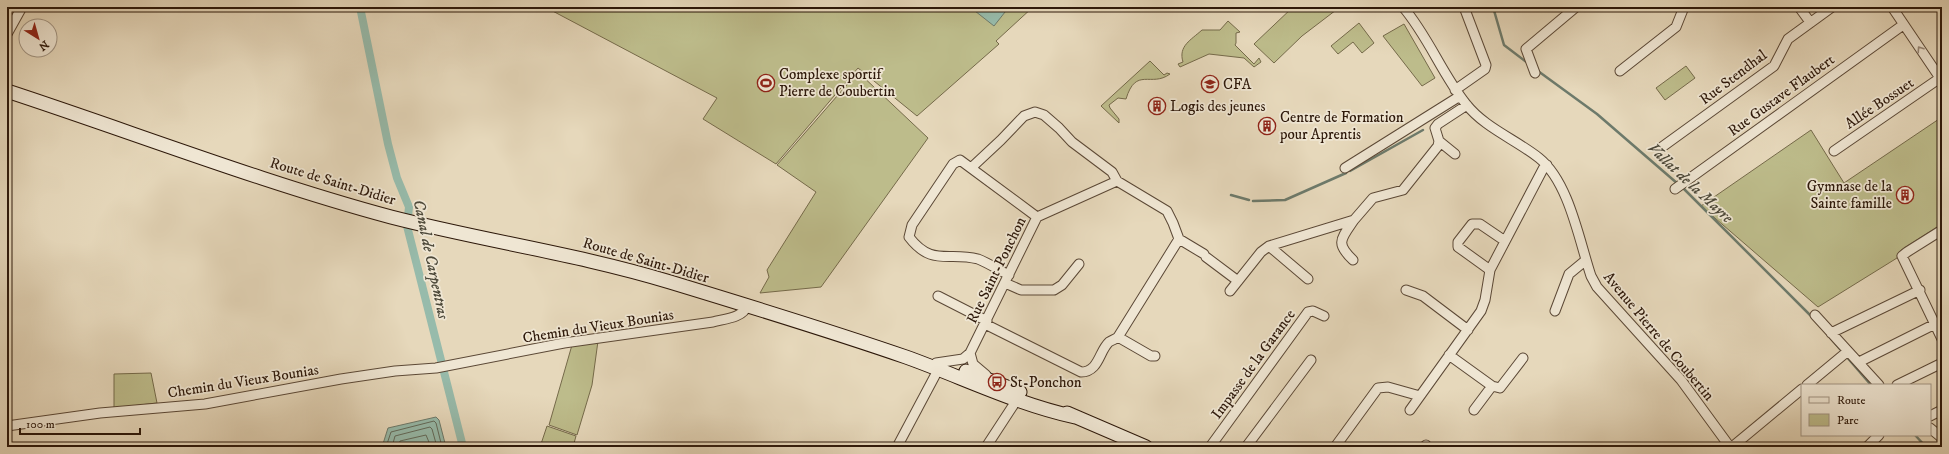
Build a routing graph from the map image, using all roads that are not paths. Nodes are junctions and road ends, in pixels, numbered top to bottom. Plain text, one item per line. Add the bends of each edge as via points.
1 (22, 7) edge
2 (1403, 7) edge
3 (1464, 7) edge
4 (1576, 7) edge
5 (1684, 7) edge
6 (1798, 7) edge
7 (1832, 7) edge
8 (1892, 7) edge
9 (1810, 22) junction
10 (1903, 25) junction
11 (7, 34) edge
12 (1620, 71) dead end
13 (1536, 73) dead end
14 (1941, 80) edge
15 (7, 91) edge
16 (1458, 93) junction
17 (1467, 105) junction
18 (1439, 141) junction
19 (1662, 147) dead end
20 (1834, 151) dead end
21 (1455, 154) dead end
22 (1547, 165) junction
23 (971, 168) junction
24 (1345, 168) dead end
25 (1117, 181) junction
26 (1675, 189) dead end
27 (1037, 217) junction
28 (1354, 220) junction
29 (1942, 230) edge
30 (1179, 239) junction
31 (1505, 241) junction
32 (1269, 246) junction
33 (1354, 260) dead end
34 (1586, 260) junction
35 (1079, 264) dead end
36 (1490, 270) junction
37 (1007, 279) junction
38 (1308, 279) dead end
39 (1238, 281) junction
40 (1406, 290) dead end
41 (1920, 290) junction
42 (1230, 291) dead end
43 (938, 296) dead end
44 (747, 306) junction
45 (1554, 311) dead end
46 (1815, 315) dead end
47 (1324, 316) dead end
48 (986, 322) junction
49 (1935, 324) junction
50 (1468, 330) junction
51 (1831, 333) junction
52 (1118, 337) junction
53 (1942, 339) edge
54 (1848, 351) junction
55 (1449, 355) junction
56 (1155, 356) dead end
57 (1523, 358) dead end
58 (966, 360) junction
59 (1312, 360) dead end
60 (1859, 362) junction
61 (1942, 363) edge
62 (940, 368) junction
63 (1808, 384) edge
64 (1878, 384) edge
65 (1899, 384) edge
66 (978, 385) junction
67 (1492, 386) junction
68 (1801, 391) edge
69 (1020, 396) junction
70 (1420, 396) junction
71 (1410, 410) dead end
72 (1474, 410) dead end
73 (1942, 410) edge
74 (1931, 416) edge
75 (7, 426) edge
76 (1931, 429) edge
77 (1878, 436) edge
78 (1942, 438) edge
79 (897, 447) edge
80 (986, 447) edge
81 (1146, 447) edge
82 (1210, 447) edge
83 (1246, 447) edge
84 (1335, 447) edge
85 (1731, 447) edge
86 (1867, 447) edge

1 - 11 street
2 - 16 street, Avenue Pierre de Coubertin
3 - 16 street via 1486,65 1485,69
4 - 13 street via 1526,49
5 - 12 street via 1676,27
6 - 9 street
7 - 9 street, Rue Stendhal
8 - 10 street
9 - 19 street, Rue Stendhal via 1788,39 1774,66
14 -> 10 street
10 - 26 street, Rue Gustave Flaubert
14 - 20 street, Allée Bossuet
15 - 44 main road, Route de Saint-Didier via 266,178 403,220 602,262
16 - 17 street, Avenue Pierre de Coubertin
16 - 24 street
17 - 18 street via 1438,124 1436,132
17 - 22 street, Avenue Pierre de Coubertin via 1491,126
18 - 21 street
18 - 28 street via 1435,151 1403,190 1373,198
22 - 31 street
22 - 34 street, Avenue Pierre de Coubertin via 1565,195
23 - 25 street via 1024,116 1035,112 1054,123 1072,142 1112,172
23 - 27 street
23 - 37 street via 960,160 953,164 912,225 909,237 927,254 978,260
25 - 27 street, Rue Saint-Ponchon
25 - 30 street via 1167,211
27 - 37 street, Rue Saint-Ponchon
28 - 32 street
28 - 33 street via 1341,245 1342,250
29 - 41 street via 1902,256
30 - 39 street
30 - 52 street
31 - 36 street
31 - 36 street via 1480,224 1472,224 1458,242 1458,247
32 - 38 street
32 - 39 street
34 - 45 street via 1569,274
34 - 85 street, Avenue Pierre de Coubertin via 1597,287 1681,380
35 - 37 street via 1062,285 1054,290 1021,290
36 - 50 street via 1481,311
37 - 48 street, Rue Saint-Ponchon
39 - 42 street
40 - 50 street via 1423,296
41 - 49 street
41 - 51 street
43 - 48 street
44 - 62 main road, Route de Saint-Didier
44 - 75 street, Chemin du Vieux Bounias via 746,310 737,315 713,322 564,344 436,368 341,379 205,404 100,413
46 - 51 street
47 - 82 street, Impasse de la Garance via 1313,311 1308,312
48 - 52 street via 1081,372 1094,368 1109,342
48 - 58 street, Rue Saint-Ponchon
49 - 53 street
49 - 60 street
50 - 55 street
51 - 54 street
52 - 56 street
54 - 60 street
54 - 63 street
55 - 67 street
55 - 70 street
57 - 67 street via 1500,388
58 - 62 main road
58 - 66 street via 970,379
58 - 69 main road
59 - 83 street
60 - 64 street
61 - 65 street
62 - 66 main road
62 - 79 street
66 - 69 main road
67 - 72 street
68 - 85 street
69 - 80 street
69 - 81 main road via 1054,413 1075,417
70 - 71 street
70 - 84 street via 1388,387 1378,388
73 - 74 street
76 - 78 street
77 - 86 street

